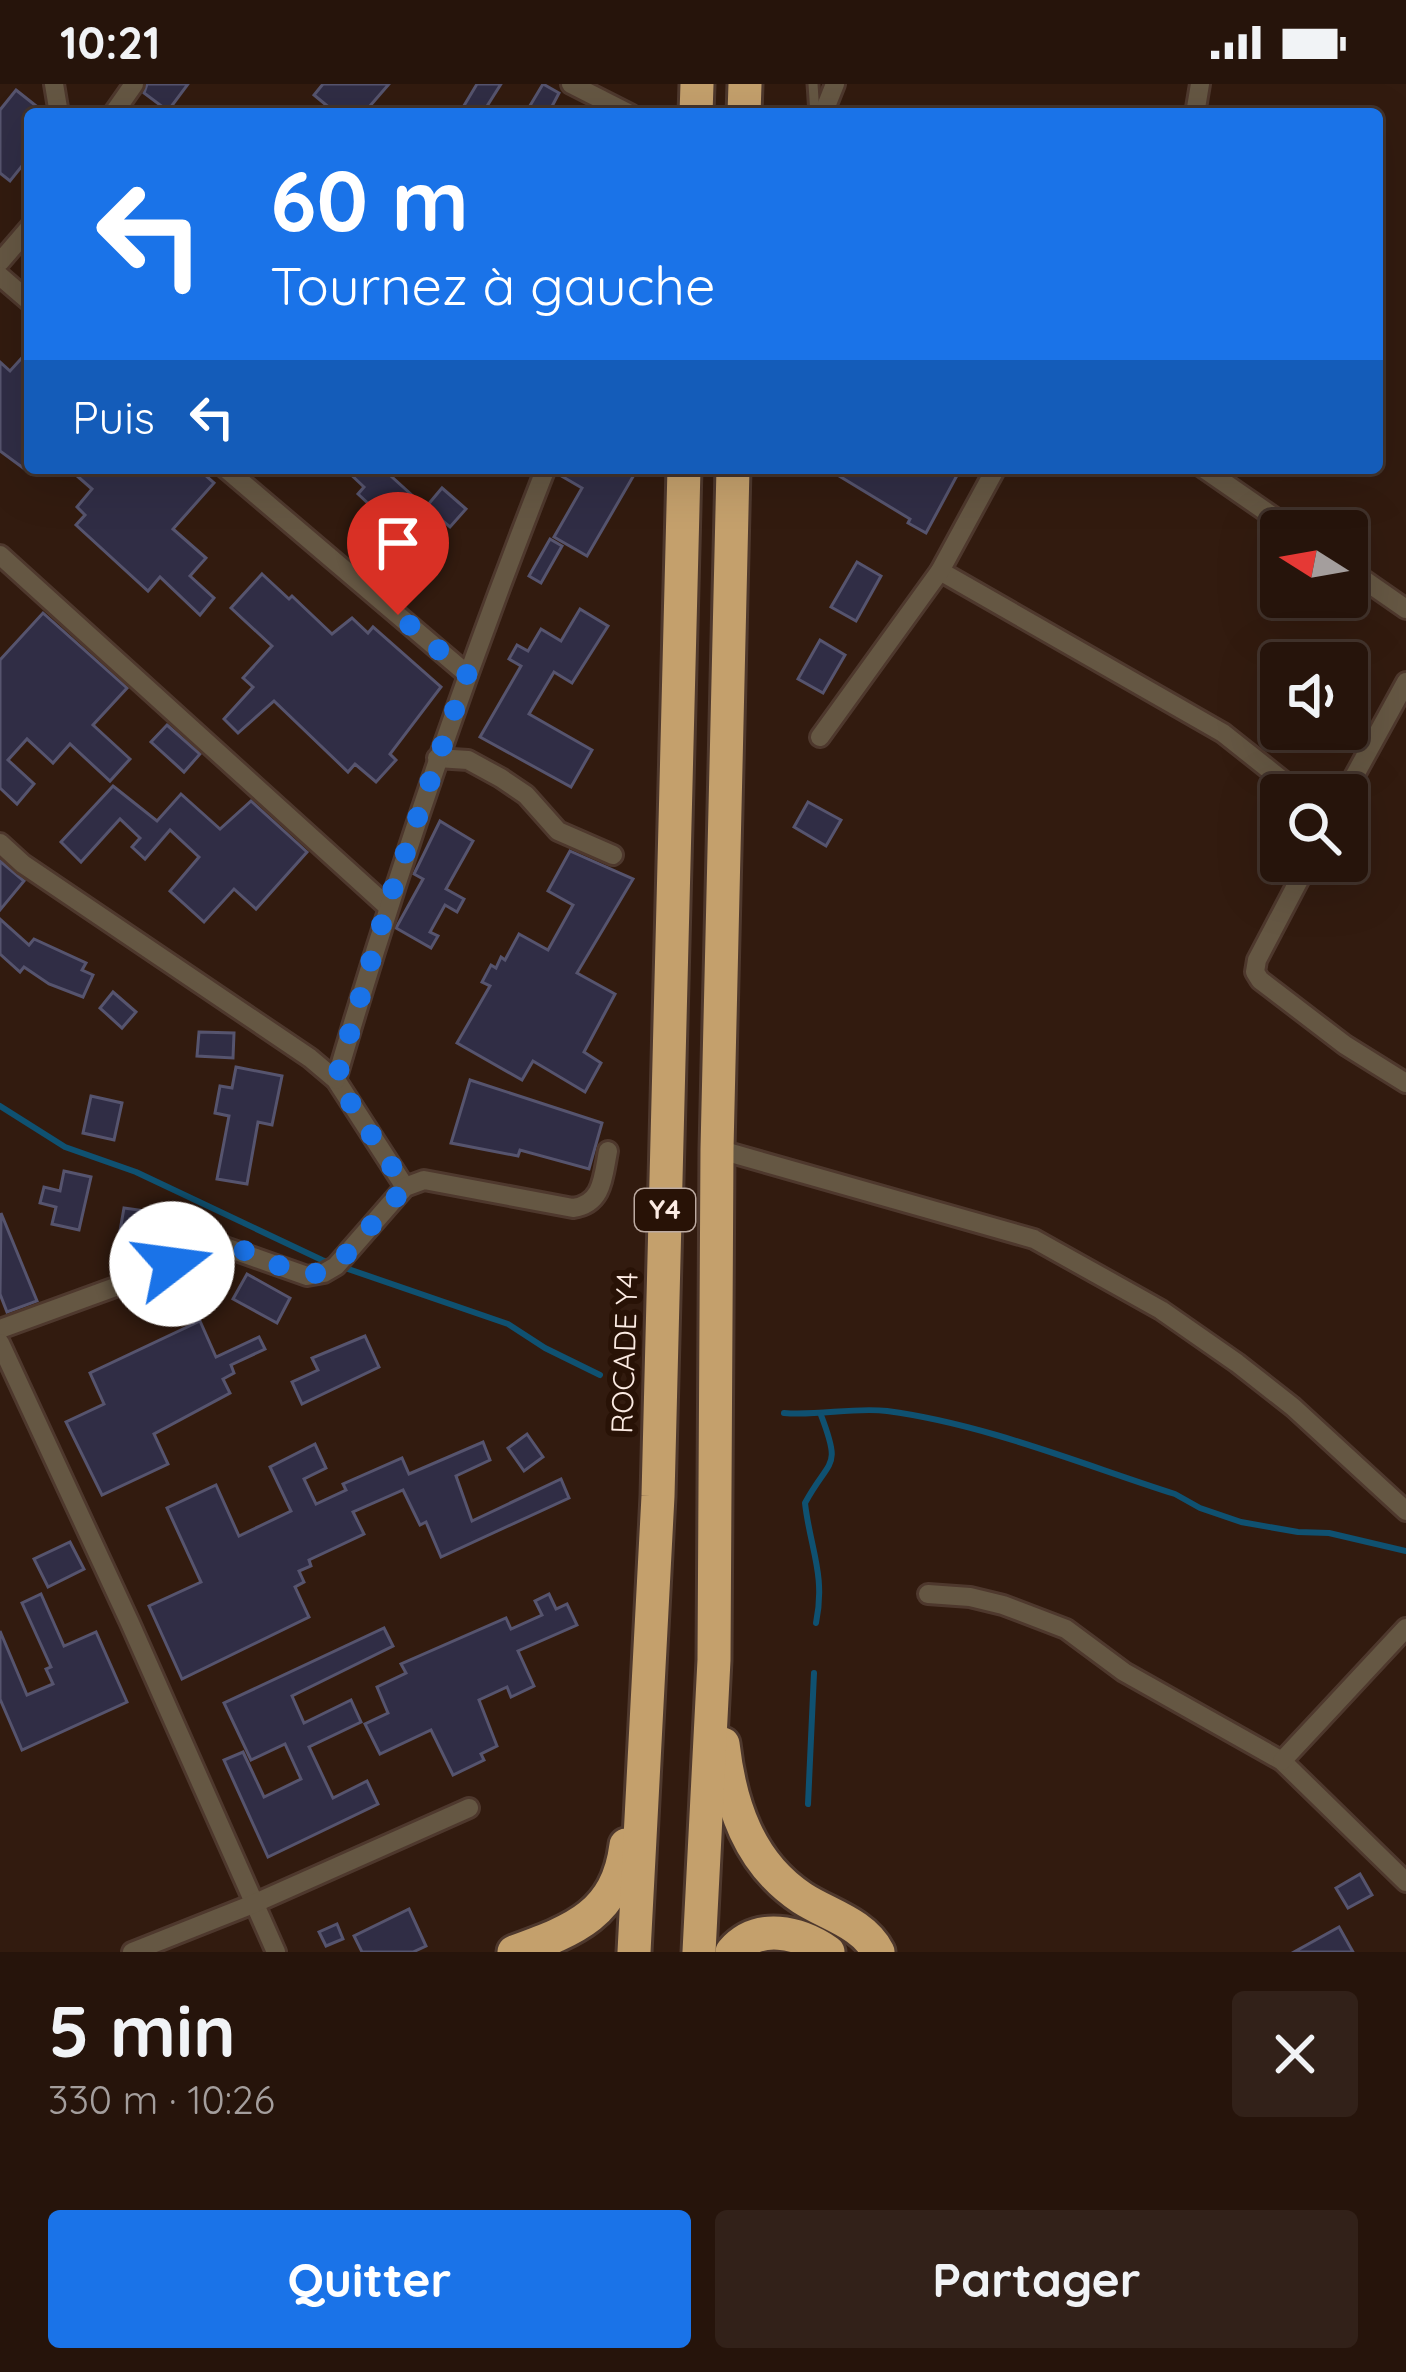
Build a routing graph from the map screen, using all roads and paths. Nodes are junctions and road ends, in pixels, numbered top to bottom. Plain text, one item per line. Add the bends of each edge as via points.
1 (571, 84) edge
2 (618, 108) edge
3 (24, 234) edge
4 (0, 262) edge
5 (0, 277) edge
6 (24, 297) edge
7 (232, 474) edge
8 (544, 474) edge
9 (684, 474) edge
10 (734, 474) edge
11 (993, 474) edge
12 (1212, 474) edge
13 (1264, 510) edge
14 (0, 555) edge
15 (940, 571) junction
16 (1368, 583) edge
17 (1406, 609) edge
18 (467, 674) junction
19 (1406, 682) edge
20 (820, 737) dead end
21 (437, 758) junction
22 (1279, 774) edge
23 (1356, 774) edge
24 (0, 843) edge
25 (613, 855) dead end
26 (1298, 882) edge
27 (387, 906) junction
28 (336, 1080) junction
29 (1406, 1083) edge
30 (717, 1149) junction
31 (608, 1151) dead end
32 (405, 1187) junction
33 (0, 1330) edge
34 (0, 1343) edge
35 (1406, 1511) edge
36 (928, 1594) dead end
37 (1406, 1628) edge
38 (715, 1660) junction
39 (647, 1688) junction
40 (1282, 1761) junction
41 (469, 1808) dead end
42 (1406, 1882) edge
43 (254, 1904) junction
44 (132, 1952) edge
45 (276, 1952) edge
46 (514, 1952) edge
47 (634, 1952) edge
48 (699, 1952) edge
49 (733, 1952) edge
50 (828, 1952) edge
51 (878, 1952) edge

1 - 2 street
3 - 4 street
5 - 6 street
7 - 18 street
8 - 18 street
9 - 39 highway, ROCADE Y4 / Y4
10 - 30 highway, Y4
11 - 15 street
12 - 13 street
14 - 27 street
15 - 20 street
15 - 22 street
16 - 17 street
18 - 21 street
19 - 23 street
21 - 25 street via 468,760 501,778 557,832
21 - 27 street
24 - 28 street
26 - 29 street via 1255,972
27 - 28 street
28 - 32 street
30 - 35 street via 1034,1239 1237,1363
30 - 38 highway, Y4
31 - 32 street via 599,1193 587,1206 424,1180
32 - 33 street via 324,1274 307,1276 225,1247
34 - 43 street
36 - 40 street via 1003,1605 1066,1629 1124,1672
37 - 40 street
38 - 48 highway, Y4
38 - 51 highway via 738,1822 763,1863
39 - 46 highway via 624,1862 610,1899 586,1922
39 - 47 highway, ROCADE Y4 / Y4
40 - 42 street
41 - 43 street
43 - 44 street
43 - 45 street
49 - 50 highway via 774,1932 808,1938

